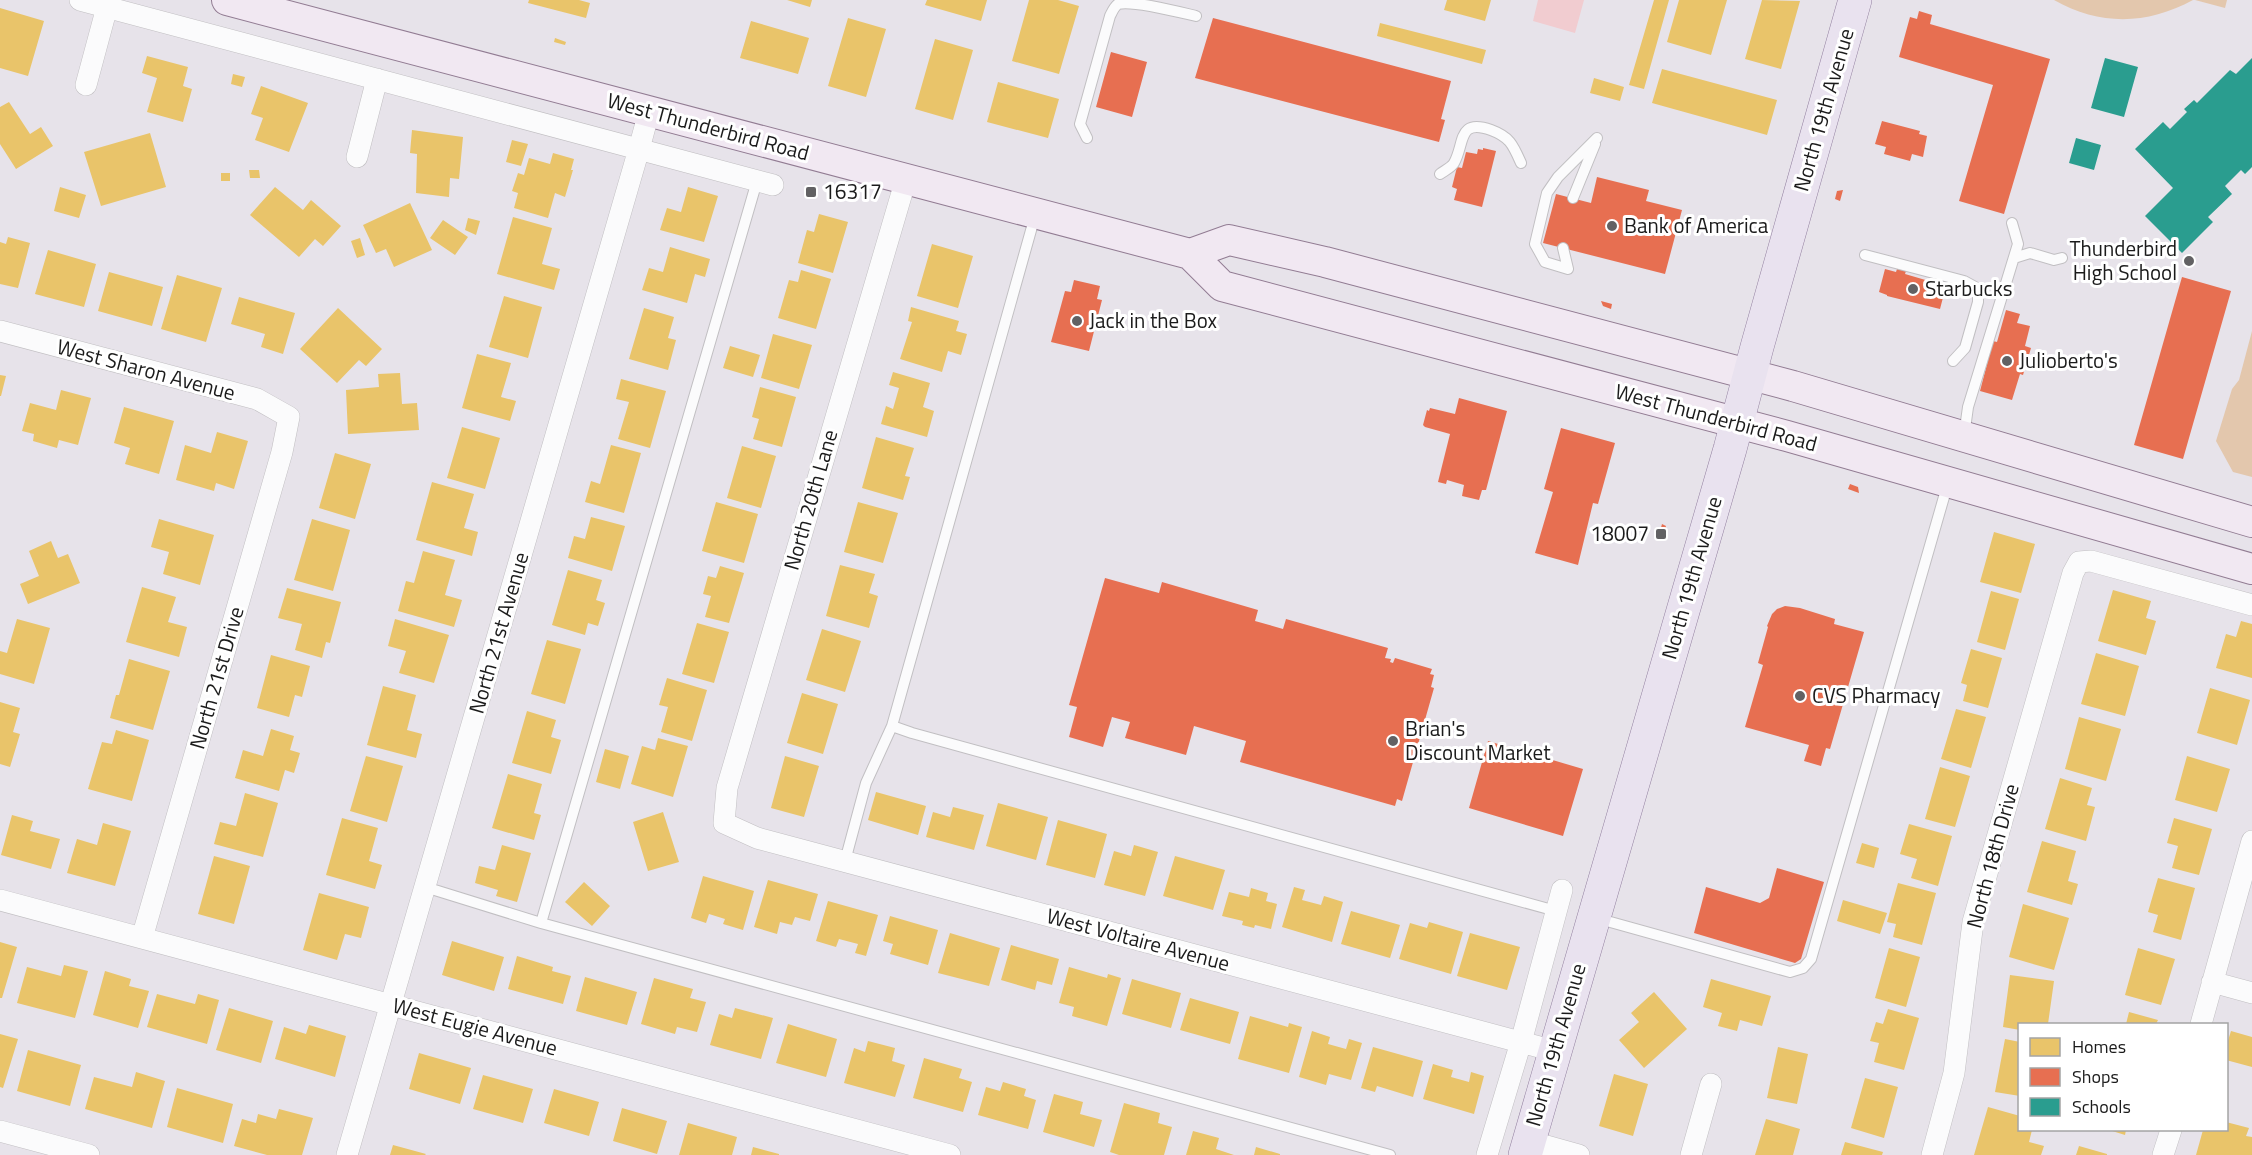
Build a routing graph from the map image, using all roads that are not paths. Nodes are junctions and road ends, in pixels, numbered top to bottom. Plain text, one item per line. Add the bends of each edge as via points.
1 (80, 0) edge
2 (226, 0) edge
3 (1855, 0) edge
4 (107, 7) junction
5 (1196, 16) dead end
6 (377, 79) junction
7 (86, 85) dead end
8 (649, 111) junction
9 (1087, 138) dead end
10 (639, 149) junction
11 (357, 158) dead end
12 (1521, 163) dead end
13 (1440, 174) dead end
14 (906, 179) junction
15 (765, 183) joint
16 (1574, 198) dead end
17 (1036, 213) junction
18 (2012, 223) dead end
19 (1563, 248) dead end
20 (1190, 254) junction
21 (1865, 255) dead end
22 (2013, 258) junction
23 (2062, 258) dead end
24 (0, 331) edge
25 (1953, 362) dead end
26 (1750, 374) junction
27 (289, 417) joint
28 (1737, 423) junction
29 (1964, 437) junction
30 (2105, 479) junction
31 (1948, 483) junction
32 (2252, 522) edge
33 (2092, 524) junction
34 (2252, 569) edge
35 (2252, 605) edge
36 (892, 726) junction
37 (724, 823) joint
38 (2252, 841) edge
39 (845, 861) junction
40 (425, 887) junction
41 (1562, 890) dead end
42 (0, 900) edge
43 (1557, 911) junction
44 (1593, 917) junction
45 (541, 923) junction
46 (142, 938) junction
47 (2212, 982) junction
48 (2252, 993) edge
49 (391, 1005) junction
50 (2200, 1023) edge
51 (1521, 1041) junction
52 (1554, 1051) junction
53 (1712, 1084) dead end
54 (0, 1131) edge
55 (2171, 1131) edge
56 (1527, 1148) edge
57 (89, 1155) edge
58 (347, 1155) edge
59 (950, 1155) edge
60 (1390, 1155) edge
61 (1486, 1155) edge
62 (1579, 1155) edge
63 (1691, 1155) edge
64 (1932, 1155) edge
65 (2163, 1155) edge

1 - 4 street, West Thunderbird Road
2 - 8 main road, West Thunderbird Road
3 - 26 main road, North 19th Avenue
4 - 6 street, West Thunderbird Road
4 - 7 street
5 - 9 lane via 1134,0 1118,3 1110,16 1080,124
6 - 10 street, West Thunderbird Road
6 - 11 street
8 - 10 street, North 21st Avenue
8 - 14 main road, West Thunderbird Road
10 - 15 street, West Thunderbird Road
10 - 40 street, North 21st Avenue
12 - 13 lane via 1504,135 1483,127 1471,128 1463,133 1454,164
14 - 17 main road, West Thunderbird Road
14 - 37 street, North 20th Lane via 727,788
15 - 45 lane
16 - 19 lane via 1597,138 1558,177 1548,193 1535,244 1545,262 1568,269
17 - 20 main road, West Thunderbird Road
17 - 36 lane
18 - 22 lane via 2018,244
20 - 26 main road via 1229,240
20 - 28 main road, West Thunderbird Road via 1222,286
21 - 25 lane via 1975,287 1978,302 1965,348
22 - 23 lane via 2030,253 2054,260
22 - 29 lane via 1968,407
24 - 27 street, West Sharon Avenue via 257,399
26 - 28 main road, North 19th Avenue
26 - 29 main road
27 - 46 street, North 21st Drive
28 - 31 main road, West Thunderbird Road
28 - 44 main road, North 19th Avenue
29 - 30 main road
30 - 32 main road
30 - 33 main road
31 - 33 main road, West Thunderbird Road
31 - 44 lane via 1811,959 1803,968 1790,972
33 - 34 main road, West Thunderbird Road
35 - 64 street, North 18th Drive via 2091,561 2079,562 1973,922 1954,1073
36 - 39 lane via 866,783
36 - 43 lane
37 - 39 street, West Voltaire Avenue via 757,838
38 - 47 street
39 - 51 street, West Voltaire Avenue
40 - 45 lane
40 - 49 street, North 21st Avenue
41 - 43 street, North 19th Avenue
42 - 46 street, West Eugie Avenue
43 - 51 street, North 19th Avenue
44 - 52 main road, North 19th Avenue
45 - 60 lane
46 - 49 street, West Eugie Avenue
47 - 48 street
47 - 50 street
49 - 58 street, North 21st Avenue
49 - 59 street, West Eugie Avenue
51 - 52 street, West Voltaire Avenue
51 - 61 street, North 19th Avenue
52 - 56 main road, North 19th Avenue
53 - 63 street
54 - 57 street
55 - 65 street
56 - 62 street

